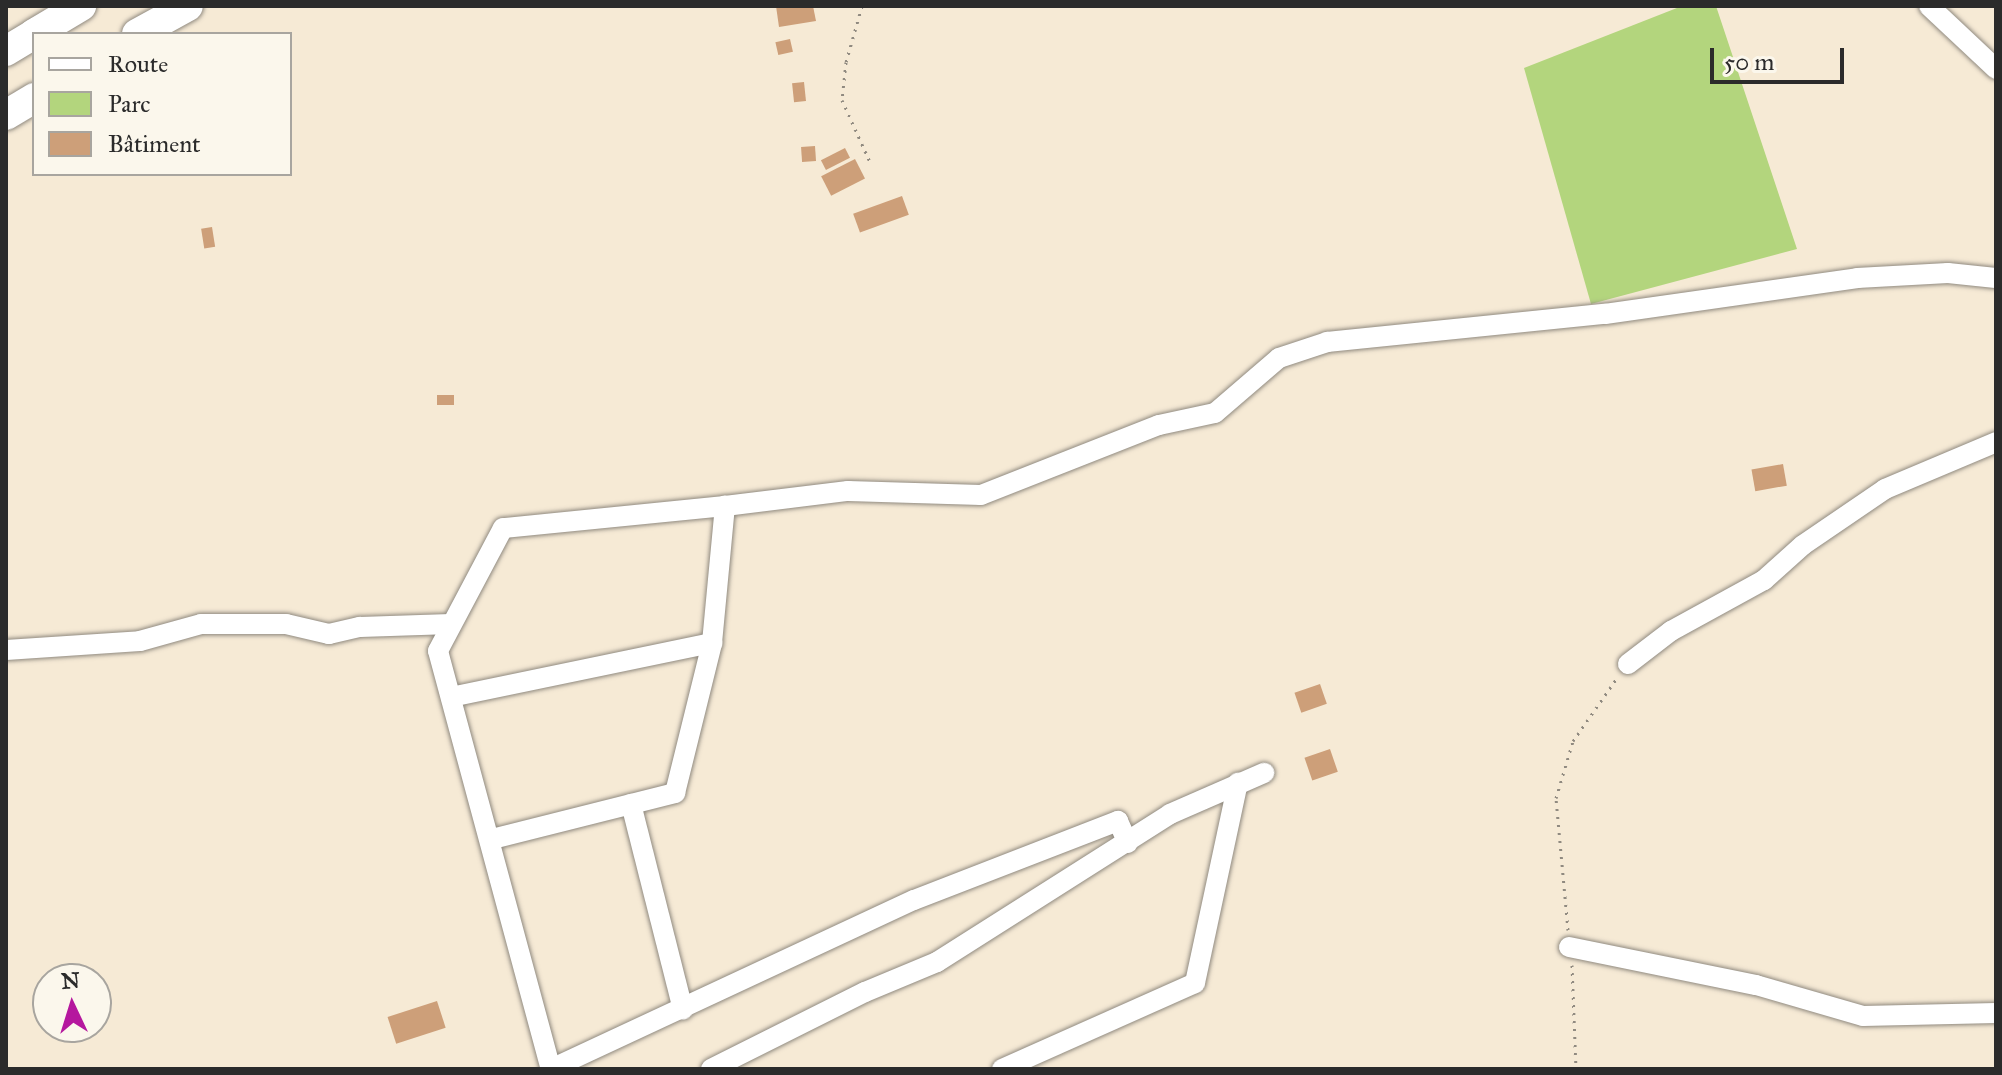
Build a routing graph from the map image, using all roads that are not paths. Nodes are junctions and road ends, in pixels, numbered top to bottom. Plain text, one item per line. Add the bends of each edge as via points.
1 (81, 6) edge
2 (188, 6) edge
3 (1929, 6) edge
4 (1941, 6) edge
5 (1955, 26) junction
6 (37, 32) edge
7 (141, 32) edge
8 (32, 35) edge
9 (6, 51) edge
10 (1996, 69) edge
11 (32, 99) edge
12 (6, 115) edge
13 (1996, 278) edge
14 (1996, 442) edge
15 (725, 506) junction
16 (451, 624) junction
17 (712, 643) junction
18 (6, 650) edge
19 (1628, 664) road end
20 (451, 697) junction
21 (1264, 773) dead end
22 (1238, 783) junction
23 (631, 804) junction
24 (492, 839) junction
25 (1128, 843) junction
26 (1569, 947) road end
27 (683, 1010) junction
28 (1996, 1013) edge
29 (551, 1069) edge
30 (711, 1069) edge
31 (1002, 1069) edge

1 - 6 highway
2 - 7 highway
3 - 5 street
4 - 5 street
5 - 10 street
8 - 9 highway
11 - 12 highway
13 - 15 street via 1948,273 1857,278 1605,314 1327,342 1279,358 1215,413 1159,425 981,495 848,491
14 - 19 street via 1885,489 1803,545 1764,580 1671,631
15 - 16 street via 503,528
15 - 17 street
16 - 18 street via 360,627 329,634 286,624 201,624 140,641
16 - 20 street via 438,651
17 - 20 street
17 - 23 street via 675,793
20 - 24 street
21 - 22 street
22 - 25 street via 1201,797
22 - 31 street via 1195,983
23 - 24 street
23 - 27 street
24 - 29 street
25 - 27 street via 1118,821 1075,837 914,900
25 - 30 street via 937,962
26 - 28 street via 1756,985 1863,1016
27 - 29 street

